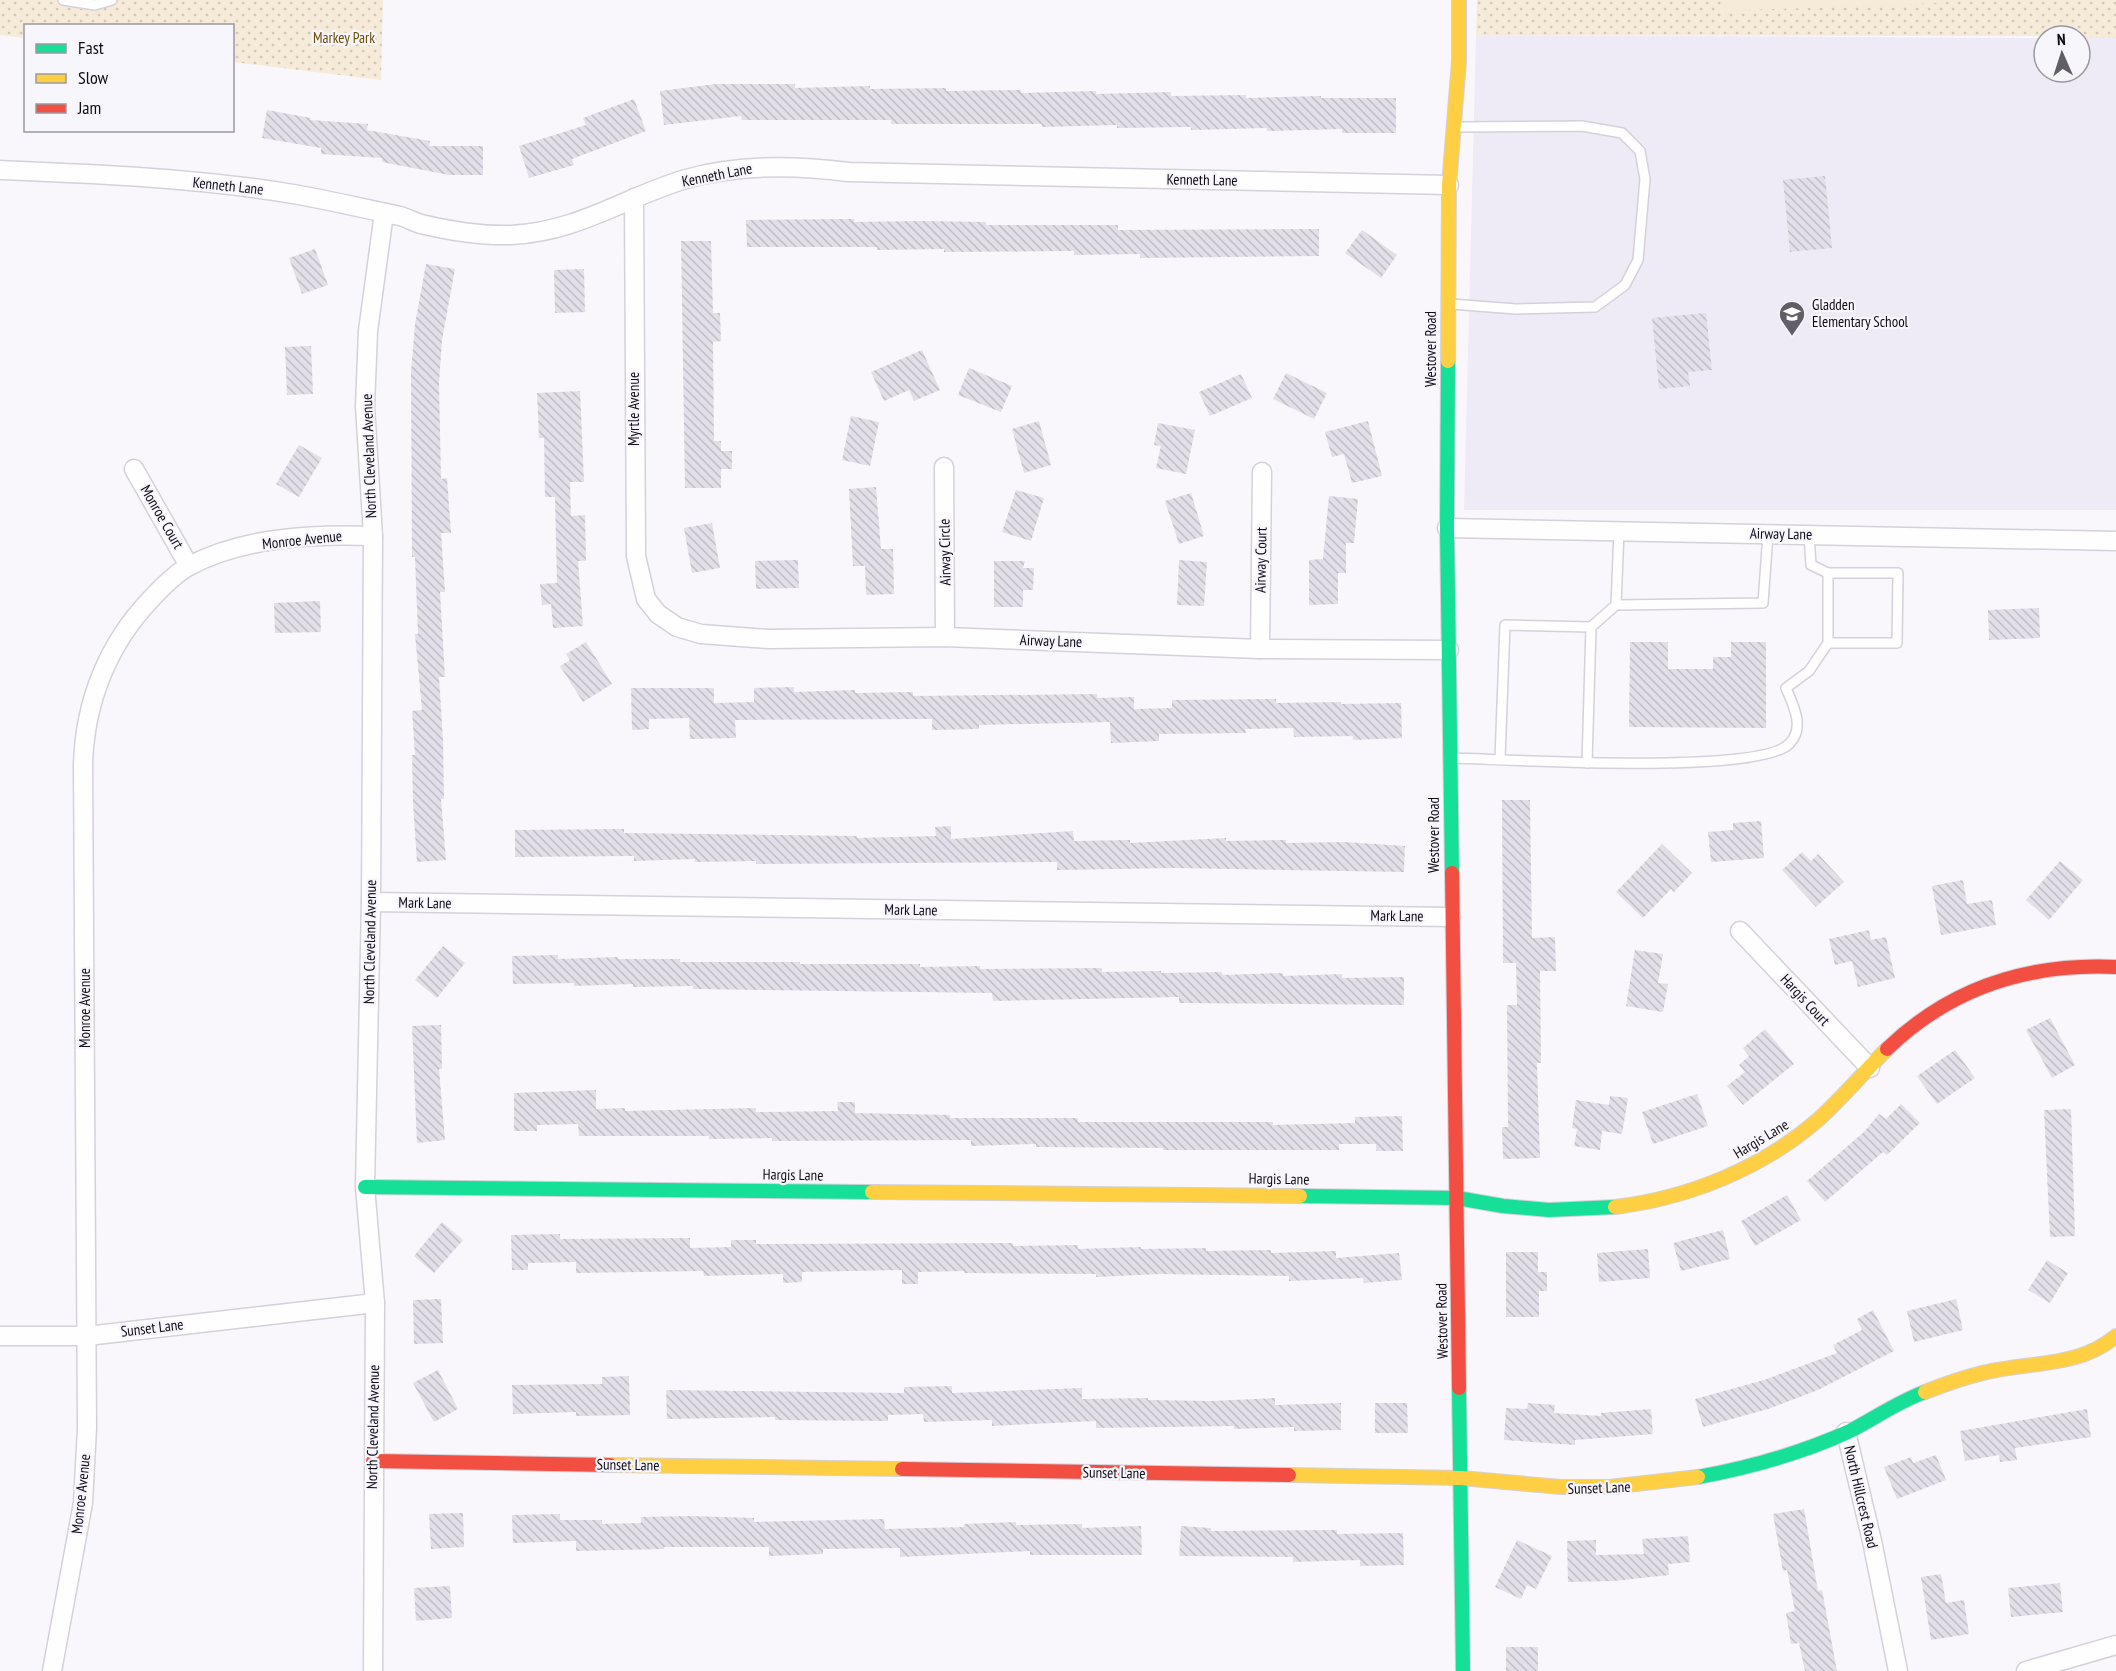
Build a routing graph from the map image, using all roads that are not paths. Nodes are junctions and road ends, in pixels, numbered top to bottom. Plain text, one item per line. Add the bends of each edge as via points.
1 (63, 0) edge
2 (112, 0) edge
3 (1460, 0) edge
4 (1451, 128) junction
5 (0, 170) edge
6 (1449, 185) junction
7 (634, 198) junction
8 (384, 213) junction
9 (1448, 304) junction
10 (944, 467) dead end
11 (134, 468) dead end
12 (1262, 472) dead end
13 (1447, 528) junction
14 (1619, 531) junction
15 (1768, 534) junction
16 (1809, 535) junction
17 (373, 536) junction
18 (2116, 541) edge
19 (189, 566) junction
20 (1828, 573) junction
21 (1616, 605) junction
22 (658, 614) joint
23 (1591, 627) junction
24 (945, 638) junction
25 (1828, 643) junction
26 (1260, 649) junction
27 (1449, 650) junction
28 (1449, 758) junction
29 (1500, 759) junction
30 (1587, 763) junction
31 (371, 902) junction
32 (1451, 917) junction
33 (1740, 931) dead end
34 (2116, 967) edge
35 (1870, 1068) junction
36 (365, 1187) junction
37 (1457, 1198) junction
38 (375, 1303) junction
39 (0, 1336) edge
40 (87, 1336) junction
41 (2116, 1336) edge
42 (1846, 1432) junction
43 (373, 1461) junction
44 (1461, 1478) junction
45 (2116, 1645) edge
46 (52, 1671) edge
47 (373, 1671) edge
48 (1463, 1671) edge
49 (1898, 1671) edge
50 (2026, 1671) edge

1 - 2 lane via 95,5
3 - 4 street, Westover Road via 1459,62
4 - 6 street, Westover Road
4 - 9 lane via 1582,126 1622,133 1640,151 1645,179 1638,260 1625,285 1595,308 1516,309
5 - 8 street, Kenneth Lane via 204,183 294,194
6 - 7 street, Kenneth Lane via 848,172 766,166 687,179
6 - 9 street, Westover Road
7 - 8 street, Kenneth Lane via 590,219 513,235 454,231
7 - 22 street, Myrtle Avenue via 636,556 646,599
8 - 17 street, North Cleveland Avenue via 368,331 365,406
9 - 13 street, Westover Road
10 - 24 street, Airway Circle
11 - 19 street, Monroe Court
12 - 26 street, Airway Court
13 - 14 street, Airway Lane
13 - 27 street, Westover Road
14 - 15 street, Airway Lane
14 - 21 lane
15 - 16 street, Airway Lane
15 - 21 lane via 1763,603
16 - 18 street, Airway Lane
16 - 20 lane via 1811,565
17 - 19 street, Monroe Avenue via 286,538
17 - 31 street, North Cleveland Avenue
19 - 40 street, Monroe Avenue via 144,606 115,645 100,674 83,746
20 - 25 lane
20 - 25 lane via 1898,573 1897,643
21 - 23 lane
22 - 24 street, Airway Lane via 677,627 700,634 768,639
23 - 29 lane via 1505,625
23 - 30 lane
24 - 26 street, Airway Lane
25 - 30 lane via 1809,671 1786,688 1797,715 1797,729 1790,744 1770,755 1740,760
26 - 27 street, Airway Lane
27 - 28 street, Westover Road
28 - 29 lane
28 - 32 street, Westover Road
29 - 30 lane
31 - 32 street, Mark Lane
31 - 36 street, North Cleveland Avenue
32 - 37 street, Westover Road
33 - 35 street, Hargis Court
34 - 35 street, Hargis Lane via 2059,966 2021,972 1984,984 1949,1000 1917,1022
35 - 37 street, Hargis Lane via 1835,1105 1778,1150 1698,1190 1617,1209 1576,1212 1535,1211
36 - 37 street, Hargis Lane
36 - 38 street, North Cleveland Avenue
37 - 44 street, Westover Road
38 - 40 street, Sunset Lane
38 - 43 street, North Cleveland Avenue
39 - 40 street, Sunset Lane
40 - 46 street, Monroe Avenue via 83,1503
41 - 42 street, North Hillcrest Road via 2097,1351 2078,1358 1982,1372 1930,1389
42 - 44 street, Sunset Lane via 1779,1458 1671,1483 1571,1490
42 - 49 street, North Hillcrest Road
43 - 44 street, Sunset Lane
43 - 47 street, North Cleveland Avenue
44 - 48 street, Westover Road
45 - 50 street

